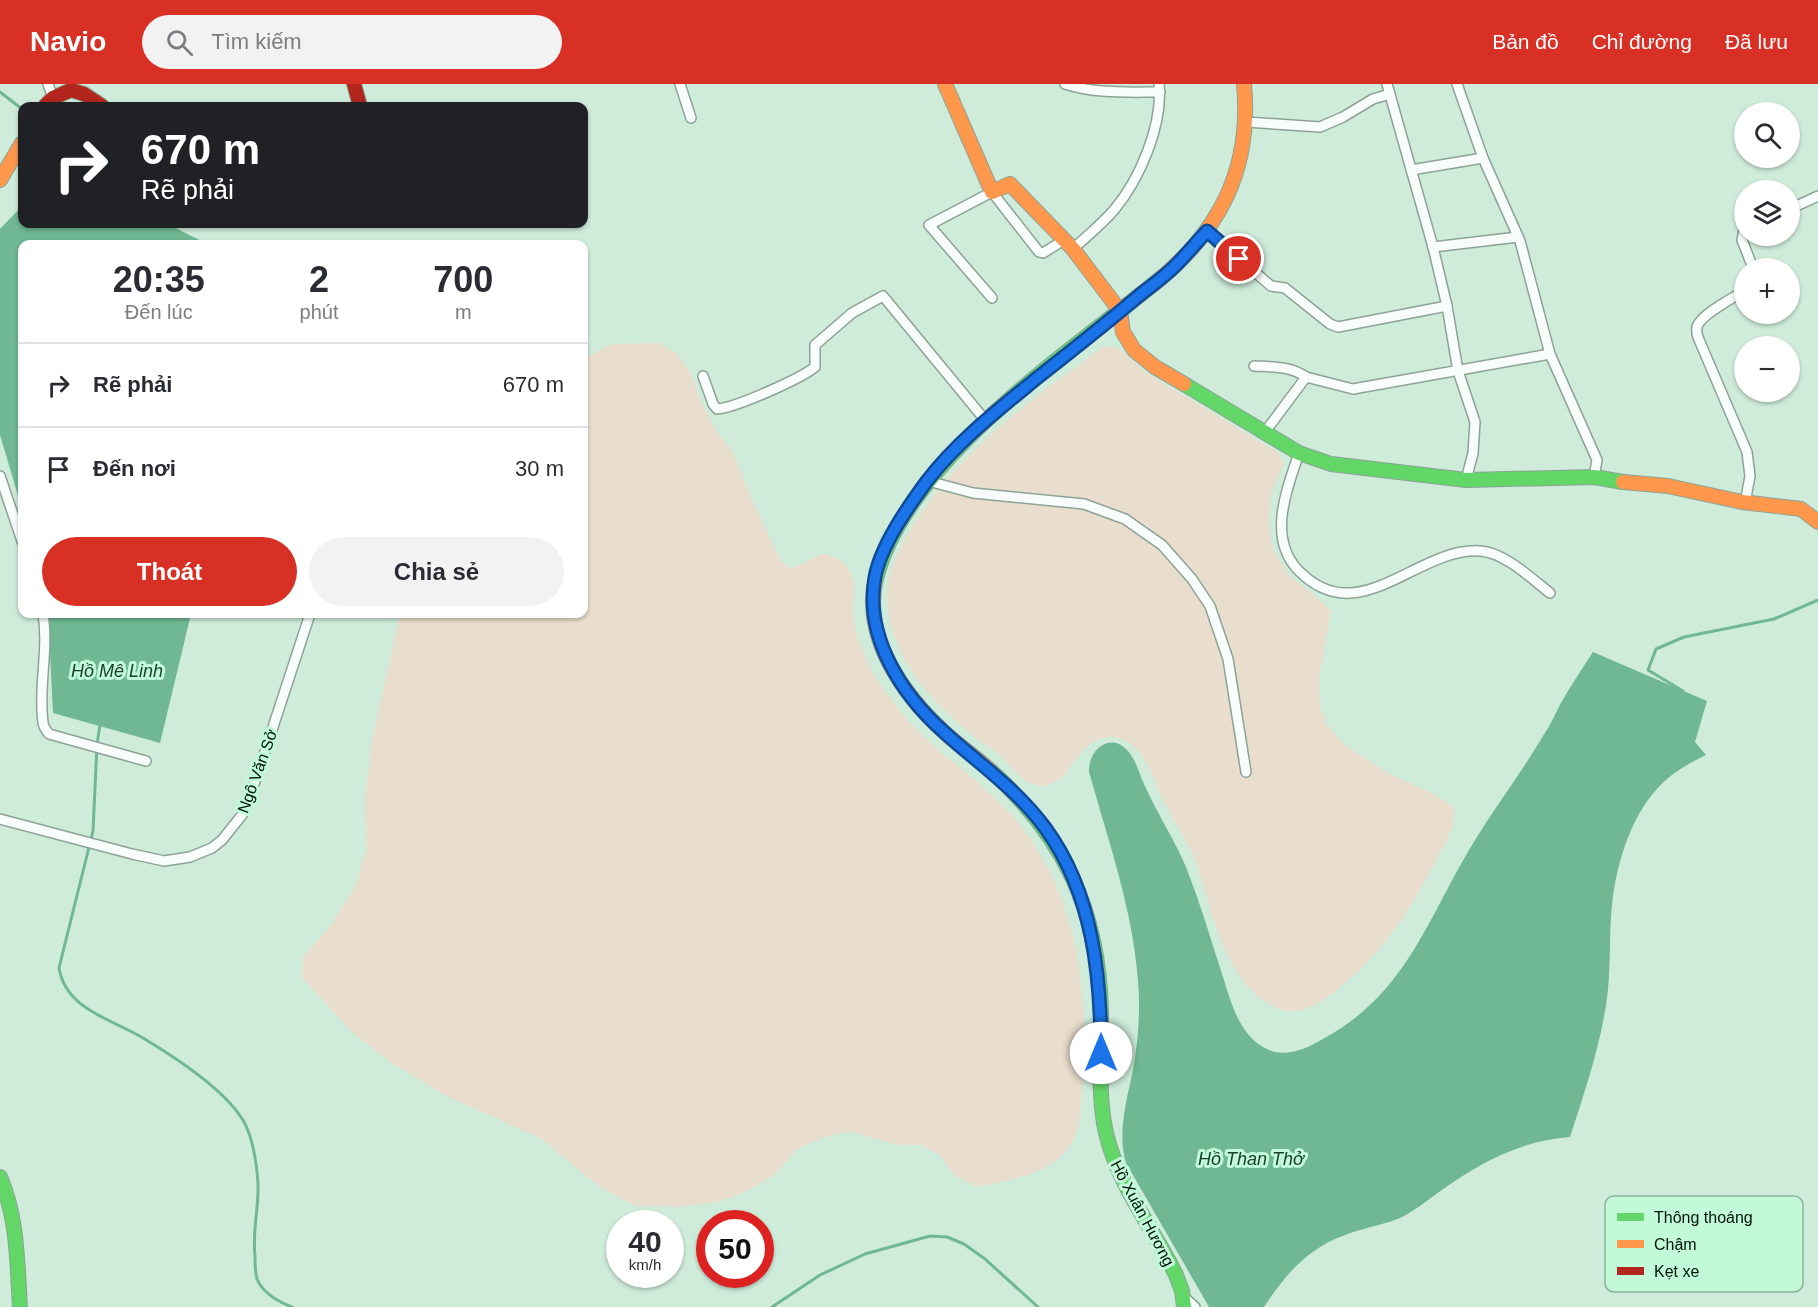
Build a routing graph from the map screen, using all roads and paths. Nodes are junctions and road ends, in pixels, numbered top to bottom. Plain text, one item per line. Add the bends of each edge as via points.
1 (354, 84) edge
2 (680, 84) edge
3 (945, 84) edge
4 (1065, 84) edge
5 (1244, 84) edge
6 (1387, 84) edge
7 (1457, 84) edge
8 (1160, 88) edge
9 (48, 94) edge
10 (1390, 94) junction
11 (96, 102) edge
12 (359, 102) edge
13 (692, 118) dead end
14 (1246, 122) junction
15 (18, 150) edge
16 (1483, 158) junction
17 (1411, 171) junction
18 (0, 180) edge
19 (992, 192) junction
20 (1818, 196) edge
21 (1800, 204) edge
22 (1207, 231) junction
23 (1518, 237) junction
24 (1069, 244) junction
25 (1433, 247) junction
26 (992, 298) dead end
27 (1734, 298) edge
28 (1447, 306) junction
29 (1120, 311) junction
30 (1550, 354) junction
31 (1254, 366) dead end
32 (1458, 371) junction
33 (703, 376) dead end
34 (1305, 377) junction
35 (985, 420) junction
36 (1265, 432) junction
37 (1299, 453) junction
38 (0, 476) edge
39 (1594, 477) junction
40 (1466, 480) junction
41 (928, 481) junction
42 (1745, 503) junction
43 (1818, 522) edge
44 (18, 529) edge
45 (1550, 593) dead end
46 (43, 618) edge
47 (309, 618) edge
48 (146, 760) dead end
49 (1246, 772) dead end
50 (0, 819) edge
51 (0, 1177) edge
52 (1184, 1302) edge
53 (20, 1307) edge
54 (1195, 1307) edge

1 - 12 main road
2 - 13 street
3 - 19 main road
4 - 8 street via 1104,92
5 - 14 main road, Hồ Xuân Hương
6 - 10 street
7 - 16 street
8 - 24 street via 1159,110 1140,171 1113,211
9 - 11 main road via 71,90
10 - 14 street via 1320,127
10 - 17 street
14 - 22 main road, Hồ Xuân Hương via 1238,166
15 - 18 main road
16 - 17 street
16 - 23 street
17 - 25 street
19 - 24 main road via 1010,184
19 - 24 street via 1039,252
19 - 26 street via 929,225
20 - 21 street
22 - 28 street via 1271,286 1285,288 1338,327
22 - 29 main road, Hồ Xuân Hương via 1173,267
23 - 25 street
23 - 30 street
24 - 29 main road
25 - 28 street
27 - 42 street via 1704,318 1697,330 1747,452 1750,476
28 - 32 street
29 - 35 main road, Hồ Xuân Hương
29 - 36 main road via 1124,332 1134,350 1155,367
30 - 32 street
30 - 39 street via 1597,460
31 - 34 street via 1282,368
32 - 34 street via 1353,389
32 - 40 street via 1475,422
33 - 35 street via 717,409 788,382 815,368 815,345 852,313 883,296
34 - 36 street
35 - 41 main road, Hồ Xuân Hương
36 - 37 main road
37 - 40 main road via 1331,464
37 - 45 street via 1280,527 1296,568 1309,580 1331,592 1355,594 1441,559 1482,550 1506,560
38 - 44 street
39 - 40 main road
39 - 42 main road via 1668,486
41 - 49 street via 973,493 1084,504 1125,519 1162,545 1210,606 1228,659
41 - 52 main road, Hồ Xuân Hương via 901,520 875,576 876,630 887,659 909,694 942,731 998,776 1046,828 1070,869 1093,939 1101,1003 1103,1121 1110,1148 1175,1273
42 - 43 main road via 1801,508
46 - 48 street via 43,726 49,734
47 - 50 street, Ngô Văn Sở via 242,815 212,848 164,861
51 - 53 main road via 12,1206
52 - 54 street

